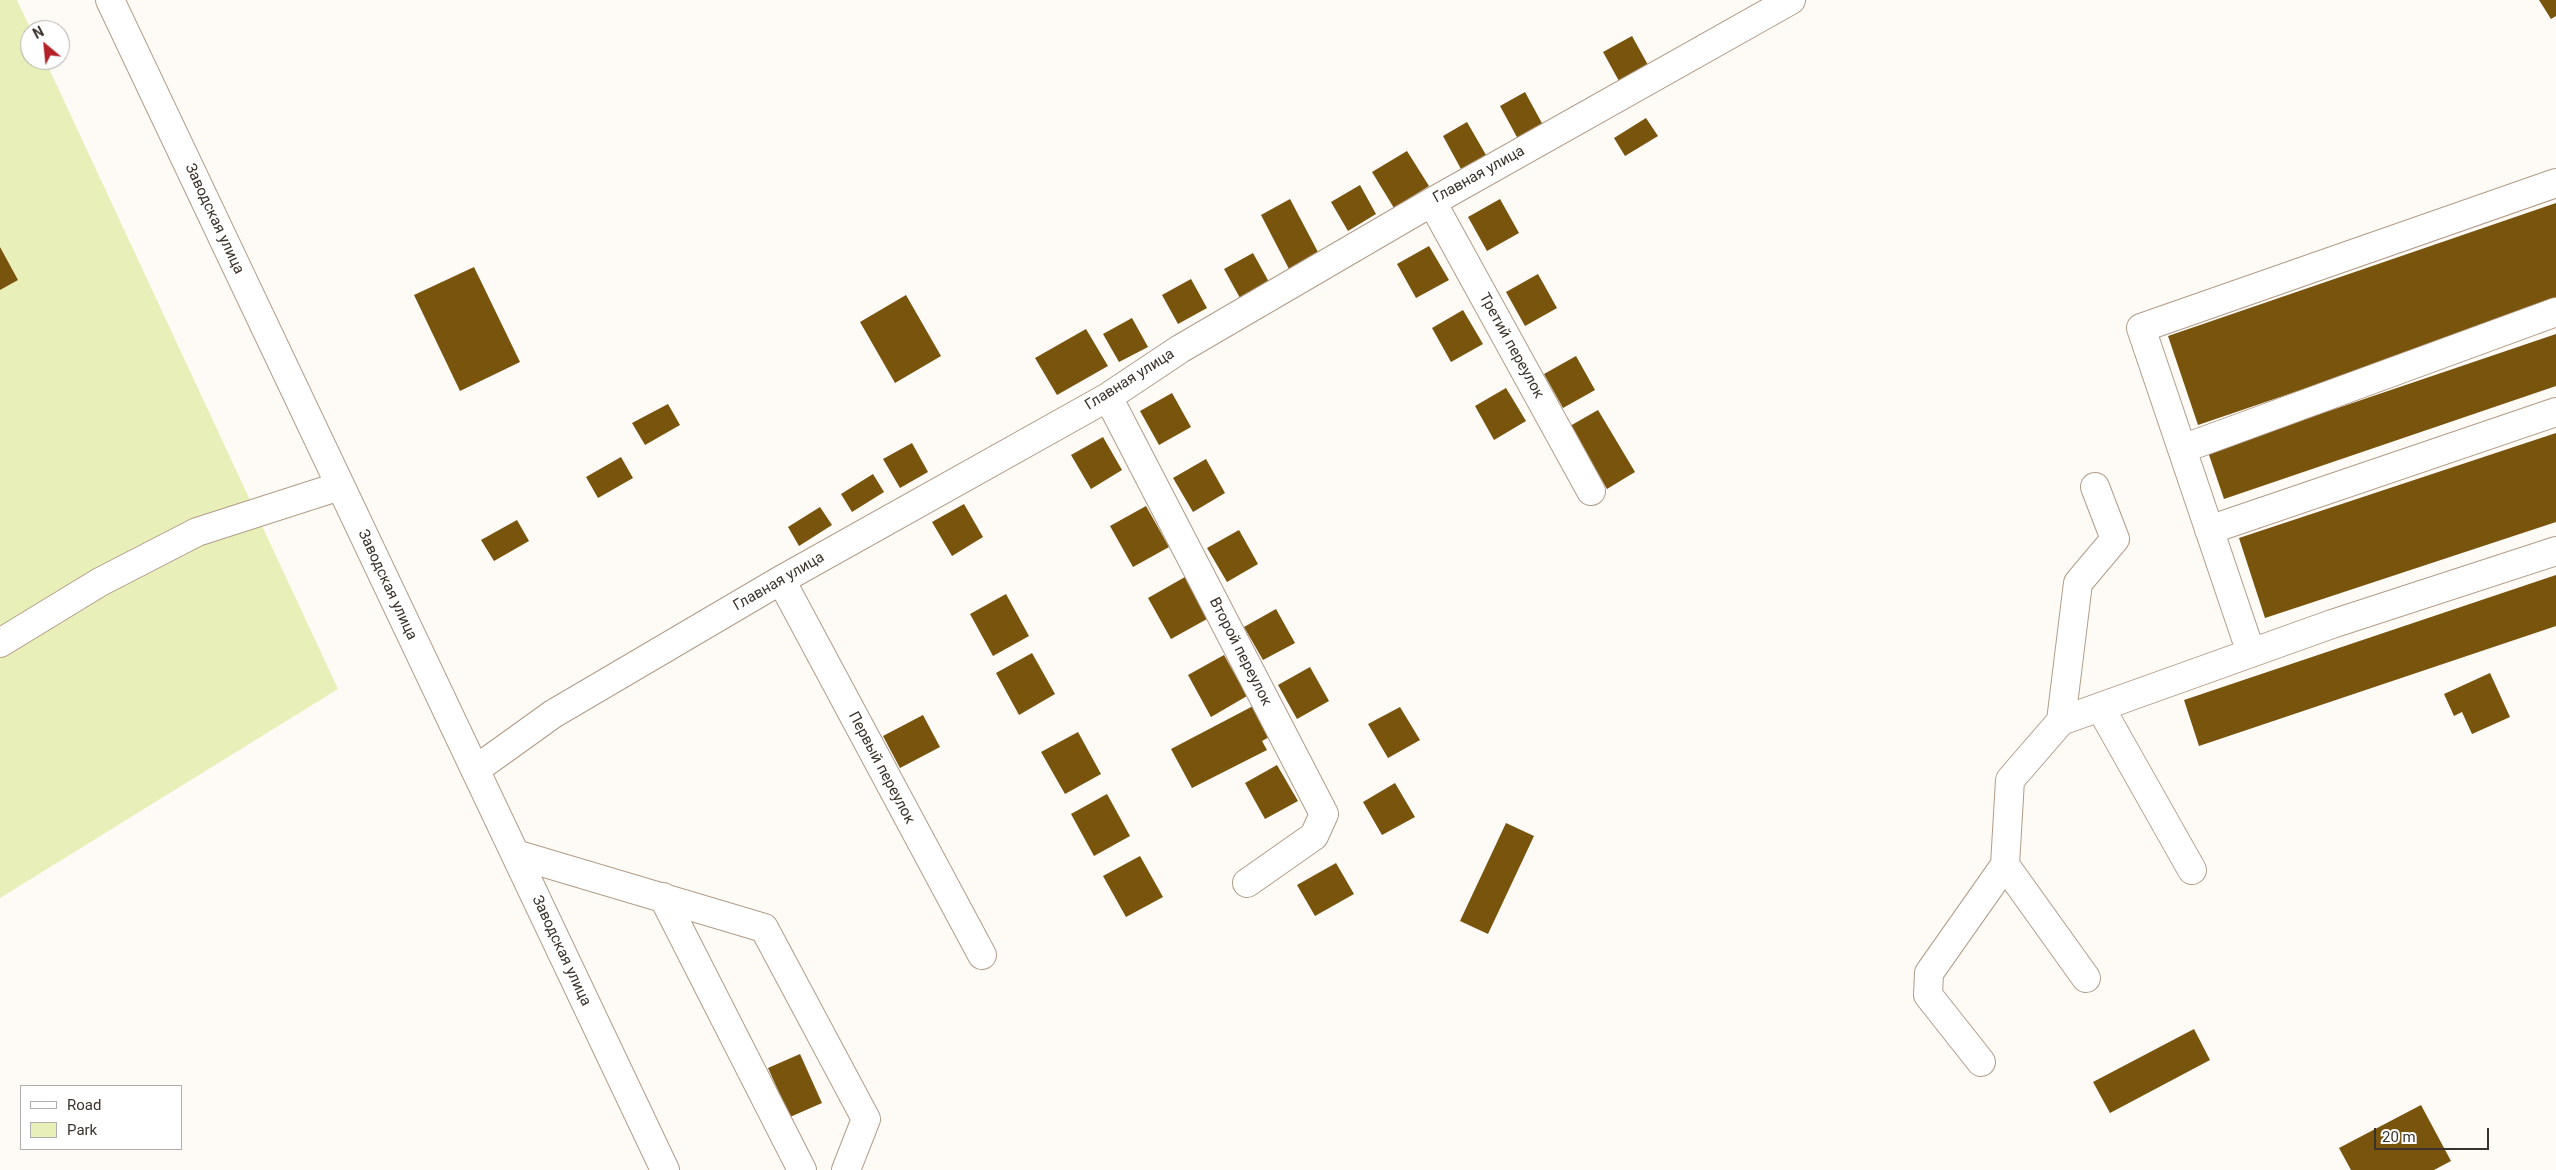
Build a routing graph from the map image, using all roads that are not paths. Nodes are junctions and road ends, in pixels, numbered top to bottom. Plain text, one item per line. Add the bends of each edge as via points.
1 (110, 0) edge
2 (1791, 0) edge
3 (2556, 183) edge
4 (1432, 202) junction
5 (2556, 312) edge
6 (1108, 397) junction
7 (2556, 412) edge
8 (2182, 449) junction
9 (340, 486) junction
10 (2095, 487) dead end
11 (1591, 491) dead end
12 (2210, 530) junction
13 (2556, 551) edge
14 (780, 580) junction
15 (0, 643) edge
16 (2251, 653) junction
17 (2100, 707) junction
18 (2061, 721) junction
19 (475, 770) junction
20 (515, 854) junction
21 (2005, 866) junction
22 (2192, 870) dead end
23 (1247, 883) dead end
24 (663, 897) junction
25 (982, 955) dead end
26 (2086, 978) dead end
27 (1981, 1062) dead end
28 (664, 1170) edge
29 (802, 1170) edge
30 (846, 1170) edge

1 - 9 street, Заводская улица
2 - 4 street, Главная улица
3 - 8 street via 2141,328
4 - 6 street, Главная улица via 1180,349
4 - 11 street, Третий переулок
5 - 8 street
6 - 14 street, Главная улица
6 - 23 street, Второй переулок via 1324,814 1314,836
7 - 12 street
8 - 12 street
9 - 15 street via 197,532 100,582
9 - 19 street, Заводская улица
10 - 18 street via 2115,539 2078,583
12 - 16 street
13 - 16 street
14 - 19 street, Главная улица via 553,714
14 - 25 street, Первый переулок
16 - 17 street
17 - 18 street
17 - 22 street
18 - 21 street via 2010,780
19 - 20 street, Заводская улица
20 - 24 street
20 - 28 street, Заводская улица
21 - 26 street
21 - 27 street via 1929,973 1928,996
24 - 29 street
24 - 30 street via 764,928 866,1119

